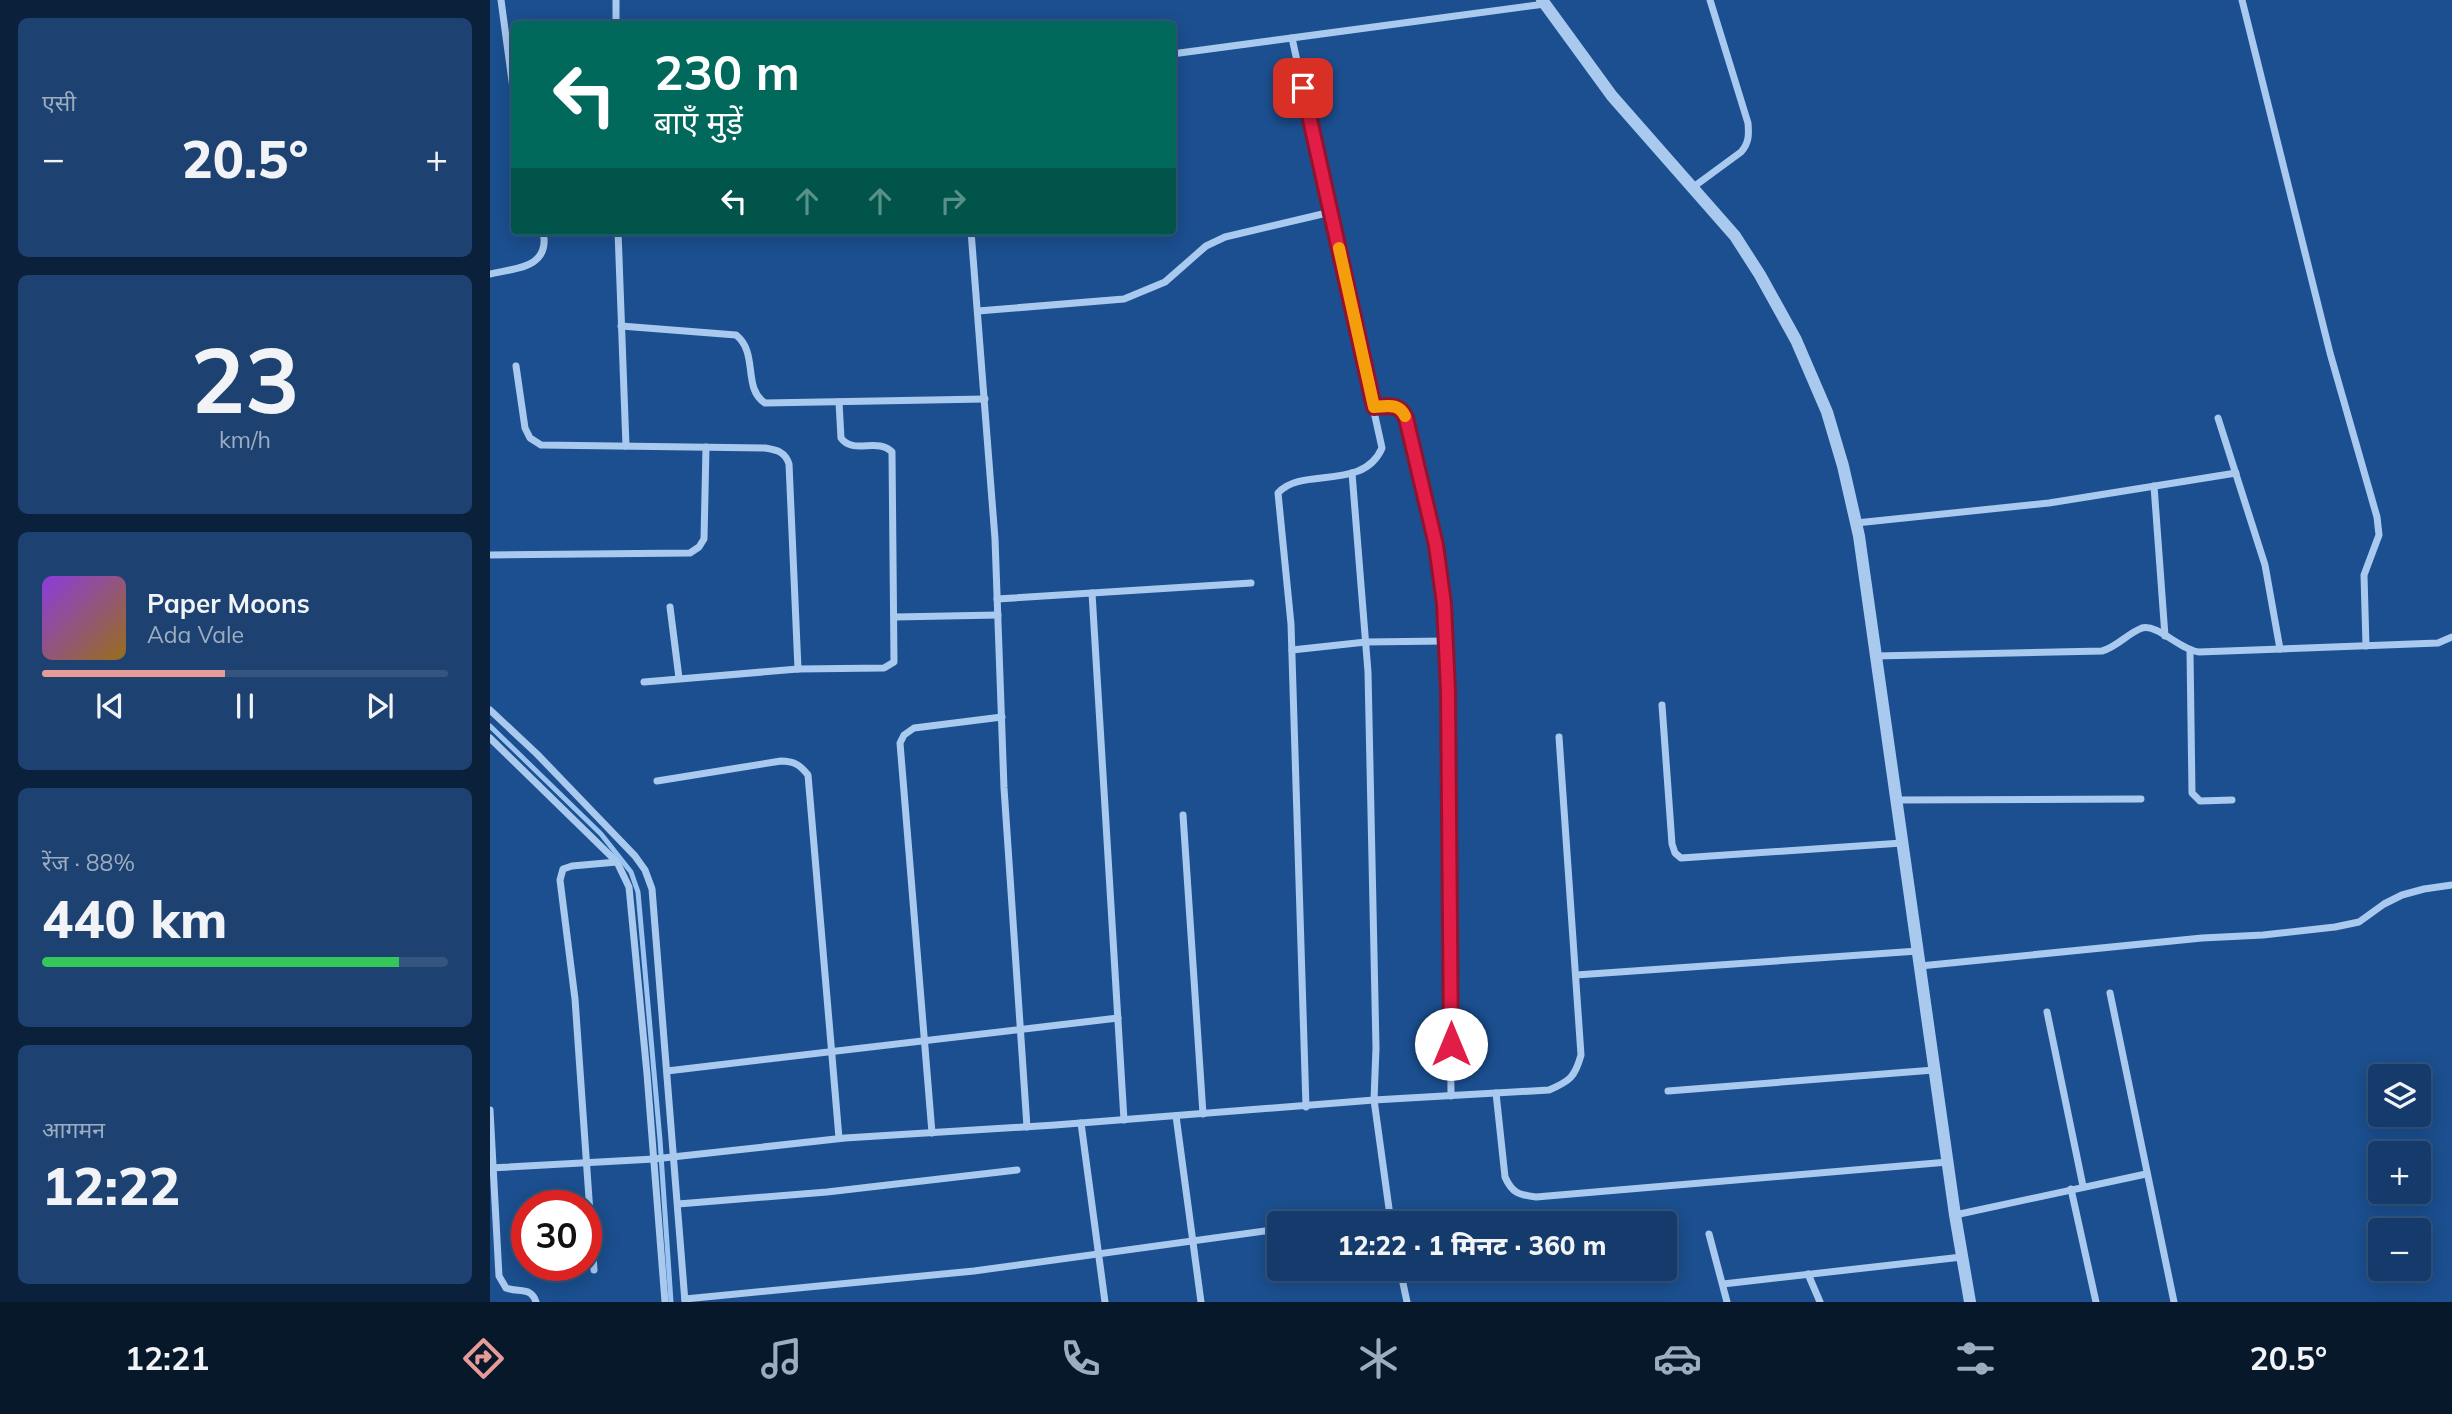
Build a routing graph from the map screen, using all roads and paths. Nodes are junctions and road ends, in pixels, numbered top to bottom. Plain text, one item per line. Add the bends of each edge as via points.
1 (501, 0) edge
2 (616, 0) edge
3 (1710, 0) edge
4 (2242, 0) edge
5 (1543, 2) edge
6 (616, 21) edge
7 (1292, 38) junction
8 (1176, 53) edge
9 (511, 74) edge
10 (1692, 188) junction
11 (1331, 212) junction
12 (543, 235) edge
13 (618, 235) edge
14 (971, 235) edge
15 (490, 274) edge
16 (978, 311) junction
17 (621, 326) junction
18 (516, 366) dead end
19 (985, 400) junction
20 (839, 402) junction
21 (1374, 407) junction
22 (2218, 418) dead end
23 (626, 446) junction
24 (706, 447) junction
25 (2236, 473) junction
26 (1353, 474) junction
27 (2154, 486) junction
28 (1856, 523) junction
29 (490, 555) edge
30 (1251, 583) dead end
31 (1092, 593) junction
32 (997, 599) junction
33 (670, 607) dead end
34 (998, 615) junction
35 (895, 617) junction
36 (2165, 636) junction
37 (2452, 636) edge
38 (1446, 641) junction
39 (1366, 642) junction
40 (2366, 646) junction
41 (2280, 649) junction
42 (1292, 650) junction
43 (2190, 652) junction
44 (1876, 656) junction
45 (798, 669) junction
46 (679, 678) junction
47 (644, 682) dead end
48 (1662, 705) dead end
49 (490, 710) edge
50 (1002, 717) junction
51 (1559, 737) dead end
52 (490, 738) edge
53 (657, 781) dead end
54 (2141, 799) dead end
55 (1896, 800) junction
56 (2232, 800) dead end
57 (1183, 816) dead end
58 (1902, 843) junction
59 (617, 862) junction
60 (2452, 885) edge
61 (1918, 951) junction
62 (1920, 966) junction
63 (1576, 975) junction
64 (2110, 993) dead end
65 (2048, 1013) dead end
66 (1118, 1018) junction
67 (1020, 1029) junction
68 (925, 1040) junction
69 (831, 1050) junction
70 (1934, 1069) junction
71 (667, 1071) junction
72 (1668, 1091) dead end
73 (1496, 1093) junction
74 (1451, 1096) junction
75 (1374, 1100) junction
76 (1306, 1107) junction
77 (490, 1110) edge
78 (1203, 1114) junction
79 (1176, 1116) junction
80 (1124, 1120) junction
81 (1082, 1123) junction
82 (1027, 1127) junction
83 (932, 1133) junction
84 (839, 1139) junction
85 (663, 1158) junction
86 (1948, 1162) junction
87 (588, 1163) junction
88 (492, 1168) edge
89 (1017, 1170) dead end
90 (2146, 1174) junction
91 (2083, 1186) junction
92 (2071, 1189) junction
93 (590, 1190) edge
94 (678, 1204) junction
95 (1389, 1211) edge
96 (1955, 1215) junction
97 (1267, 1231) edge
98 (1709, 1234) dead end
99 (1194, 1240) junction
100 (1098, 1254) junction
101 (1962, 1257) junction
102 (1808, 1274) junction
103 (1403, 1281) edge
104 (1723, 1284) junction
105 (685, 1301) edge
106 (536, 1302) edge
107 (665, 1302) edge
108 (1105, 1302) edge
109 (1201, 1302) edge
110 (1407, 1302) edge
111 (1727, 1302) edge
112 (1820, 1302) edge
113 (1970, 1302) edge
114 (2096, 1302) edge
115 (2174, 1302) edge

1 - 9 street
2 - 6 street
3 - 10 street via 1749,136 1741,152
4 - 40 street via 2330,352 2377,517 2379,535 2364,575
5 - 7 street
5 - 10 street via 1612,96
7 - 8 street
7 - 11 street
10 - 28 street via 1735,236 1796,340 1827,412
11 - 16 street via 1225,237 1206,246 1165,282 1124,299
11 - 21 street
12 - 15 street via 539,258 529,265
13 - 17 street
14 - 16 street
16 - 19 street
17 - 20 street via 736,335 747,348 758,399
17 - 23 street
18 - 23 street via 530,438 541,445
19 - 20 street
19 - 32 street
20 - 35 street via 844,443 883,445 892,452
21 - 26 street via 1382,449 1370,465
21 - 38 street via 1396,406 1406,418 1436,545
22 - 25 street
23 - 24 street
24 - 29 street via 704,539 690,553
24 - 45 street via 765,448 787,457
25 - 27 street
25 - 41 street via 2264,565
26 - 39 street
26 - 42 street via 1290,484 1278,493
27 - 28 street via 2049,503
27 - 36 street
28 - 44 street
30 - 31 street
31 - 32 street
31 - 66 street
32 - 34 street
33 - 46 street
34 - 35 street
34 - 50 street
35 - 45 street via 896,658 892,665
36 - 43 street
36 - 44 street via 2142,628 2102,650
37 - 40 street via 2438,643
38 - 39 street
38 - 74 street
39 - 42 street
39 - 75 street
40 - 41 street
41 - 43 street
42 - 76 street
43 - 56 street via 2192,793 2200,801
44 - 55 street
45 - 46 street
46 - 47 street
48 - 58 street via 1672,844 1681,858
49 - 71 street via 645,870 652,889
50 - 67 street
50 - 68 street via 914,727 900,743
51 - 63 street
52 - 59 street
53 - 69 street via 780,761 801,766 808,775
54 - 55 street
55 - 58 street
57 - 78 street
58 - 61 street
59 - 85 street via 631,898
59 - 87 street via 572,866 560,874
60 - 62 street via 2402,895 2359,922 2335,927
61 - 62 street
61 - 63 street
62 - 70 street
63 - 73 street via 1581,1055 1576,1072 1566,1083 1549,1090
64 - 90 street
65 - 91 street
66 - 67 street
66 - 80 street
67 - 68 street
67 - 82 street
68 - 69 street
68 - 83 street
69 - 71 street
69 - 84 street
70 - 72 street
70 - 86 street
71 - 85 street
73 - 74 street
73 - 86 street via 1505,1177 1518,1195
74 - 75 street
75 - 76 street
75 - 95 street
76 - 78 street
77 - 88 street
78 - 79 street
79 - 80 street
79 - 99 street
80 - 81 street
81 - 82 street
81 - 100 street
82 - 83 street
83 - 84 street
84 - 85 street
85 - 87 street
85 - 94 street
85 - 107 street
86 - 96 street
87 - 88 street
87 - 93 street
88 - 106 street via 500,1283 511,1290 527,1290
89 - 94 street
90 - 91 street
90 - 115 street
91 - 92 street
92 - 96 street
92 - 114 street
94 - 105 street
96 - 101 street
97 - 99 street
98 - 104 street
99 - 100 street
99 - 109 street
100 - 105 street
100 - 108 street
101 - 102 street
101 - 113 street
102 - 104 street
102 - 112 street
103 - 110 street
104 - 111 street

